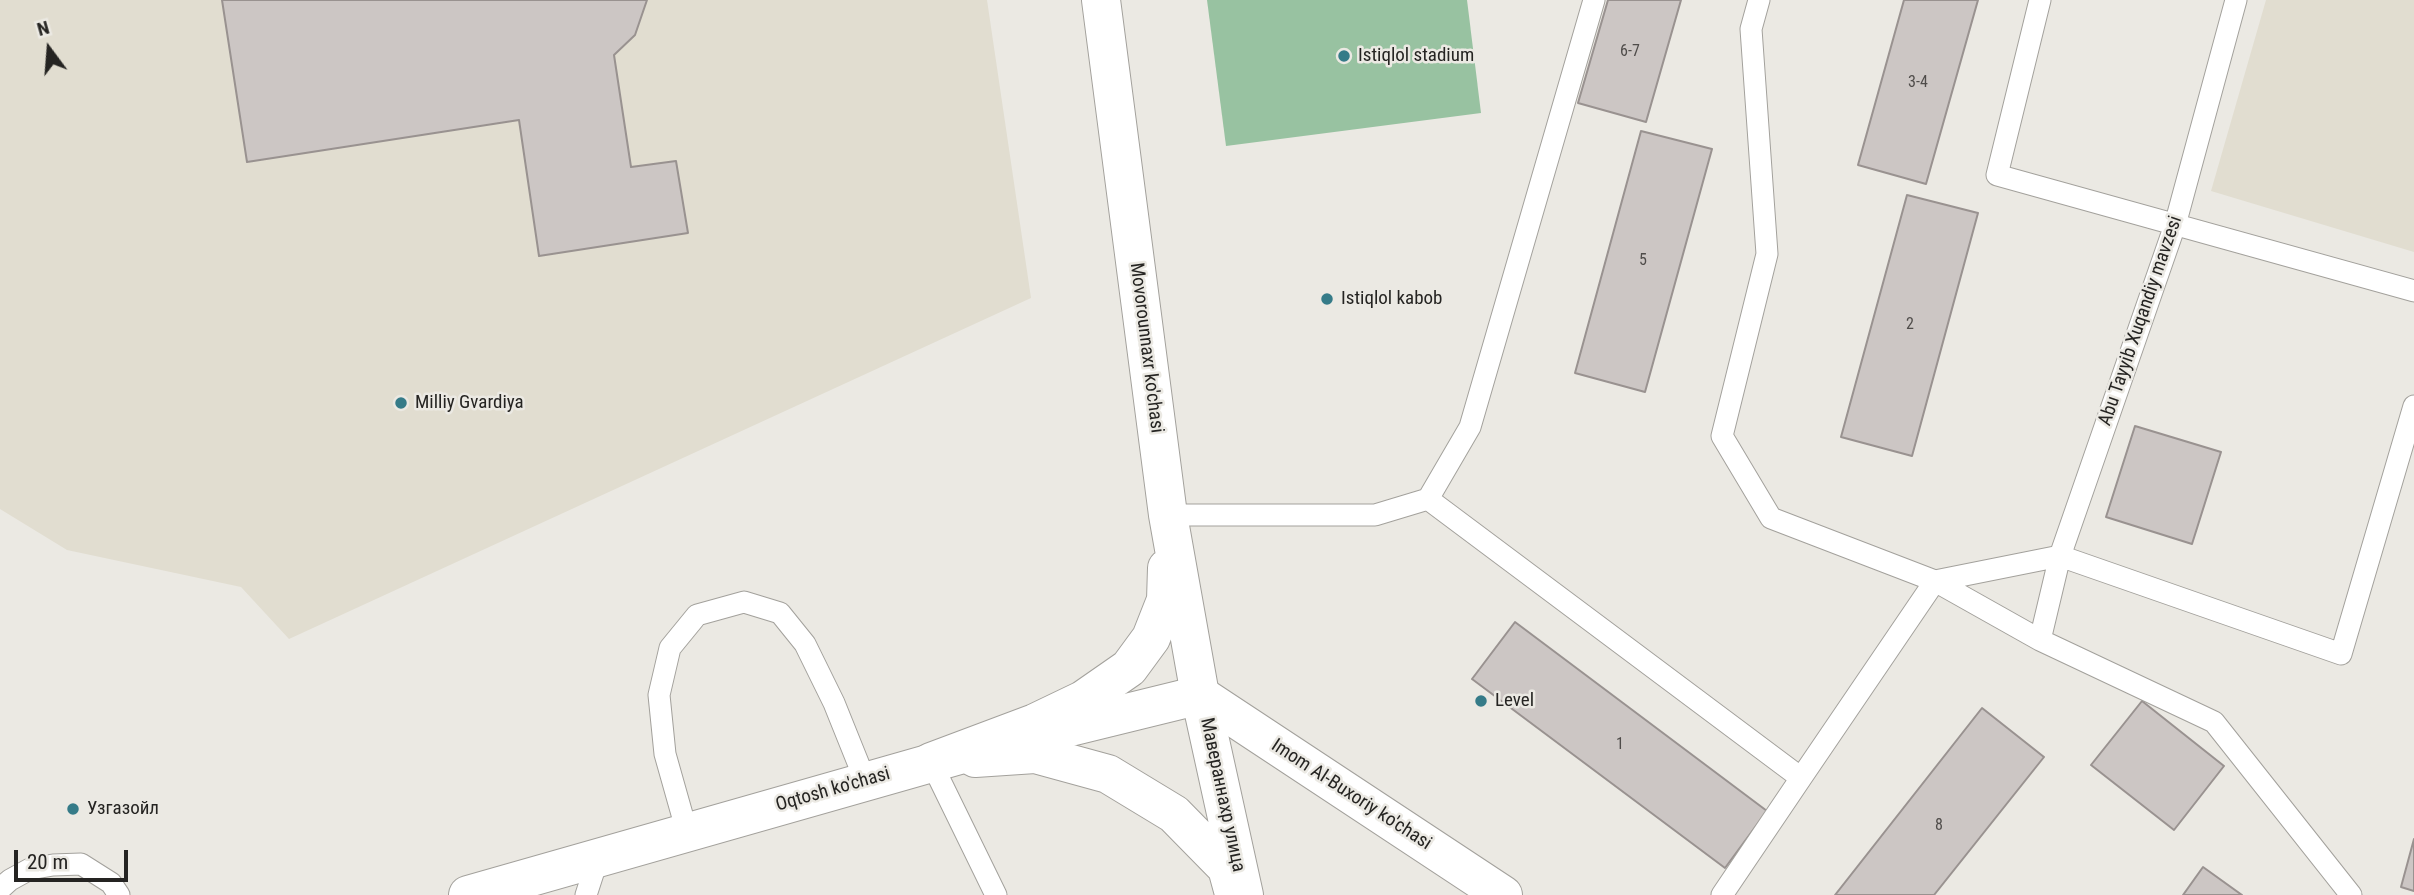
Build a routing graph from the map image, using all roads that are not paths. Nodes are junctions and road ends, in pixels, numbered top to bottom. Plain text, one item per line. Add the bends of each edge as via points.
1 (1101, 0) edge
2 (1594, 0) edge
3 (1759, 0) edge
4 (2040, 0) edge
5 (2236, 0) edge
6 (2175, 225) junction
7 (2414, 291) edge
8 (2414, 406) edge
9 (1428, 499) junction
10 (1168, 516) junction
11 (2060, 556) junction
12 (1935, 581) junction
13 (2040, 640) junction
14 (1200, 695) junction
15 (931, 762) junction
16 (1801, 778) junction
17 (865, 780) junction
18 (687, 832) junction
19 (598, 858) junction
20 (0, 889) edge
21 (119, 895) edge
22 (468, 895) edge
23 (586, 895) edge
24 (996, 895) edge
25 (1234, 895) edge
26 (1244, 895) edge
27 (1503, 895) edge
28 (1722, 895) edge
29 (2351, 895) edge

1 - 10 main road, Movorounnaxr ko'chasi
2 - 9 lane via 1470,427
3 - 12 lane via 1751,29 1768,254 1722,436 1771,518
4 - 6 lane via 1997,175
5 - 6 lane, Abu Tayyib Xuqandiy mavzesi
6 - 7 lane
6 - 11 lane, Abu Tayyib Xuqandiy mavzesi
8 - 11 lane via 2341,654
9 - 10 lane via 1375,516
9 - 16 lane
10 - 14 main road, Movorounnaxr ko'chasi
10 - 15 main road via 1166,600 1151,638 1129,668 1083,701
11 - 12 lane
11 - 13 lane, Abu Tayyib Xuqandiy mavzesi
12 - 13 lane
12 - 16 lane
13 - 29 lane via 2214,722
14 - 15 main road, Oqtosh ko'chasi
14 - 26 main road, Мавераннахр улица
14 - 27 main road, Imom Al-Buxoriy ko'chasi
15 - 17 main road, Oqtosh ko'chasi
15 - 24 lane
15 - 25 main road via 1035,754 1108,774 1174,814 1227,868
16 - 28 lane
17 - 18 main road, Oqtosh ko'chasi
17 - 18 lane via 805,644 780,613 744,602 697,615 670,648 659,695 665,754
18 - 19 main road, Oqtosh ko'chasi
19 - 22 main road, Oqtosh ko'chasi
19 - 23 lane
20 - 21 lane via 30,869 81,864 111,883

